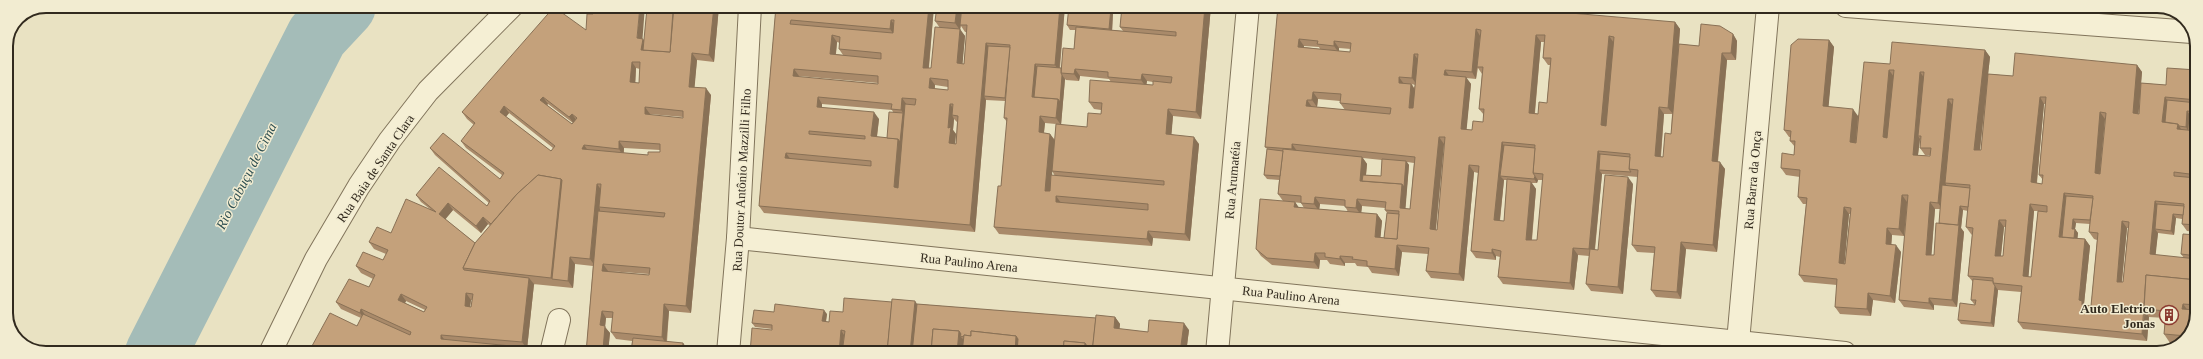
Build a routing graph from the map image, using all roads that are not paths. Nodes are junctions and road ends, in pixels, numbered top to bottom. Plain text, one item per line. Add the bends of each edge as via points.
1 (505, 13) edge
2 (750, 13) edge
3 (1247, 13) edge
4 (1767, 13) edge
5 (1939, 13) edge
6 (2186, 32) edge
7 (738, 238) junction
8 (1222, 288) junction
9 (559, 320) dead end
10 (273, 346) edge
11 (553, 346) edge
12 (729, 346) edge
13 (1218, 346) edge
14 (1728, 346) edge
15 (1737, 346) edge

1 - 10 street, Rua Baia de Santa Clara via 428,91 390,140 359,186 316,259
2 - 7 street, Rua Doutor Antônio Mazzilli Filho
3 - 8 street, Rua Arumatéia
4 - 15 street, Rua Barra da Onça
5 - 6 street
7 - 8 street, Rua Paulino Arena
7 - 12 street, Rua Doutor Antônio Mazzilli Filho
8 - 13 street, Rua Arumatéia
8 - 14 street, Rua Paulino Arena
9 - 11 street

